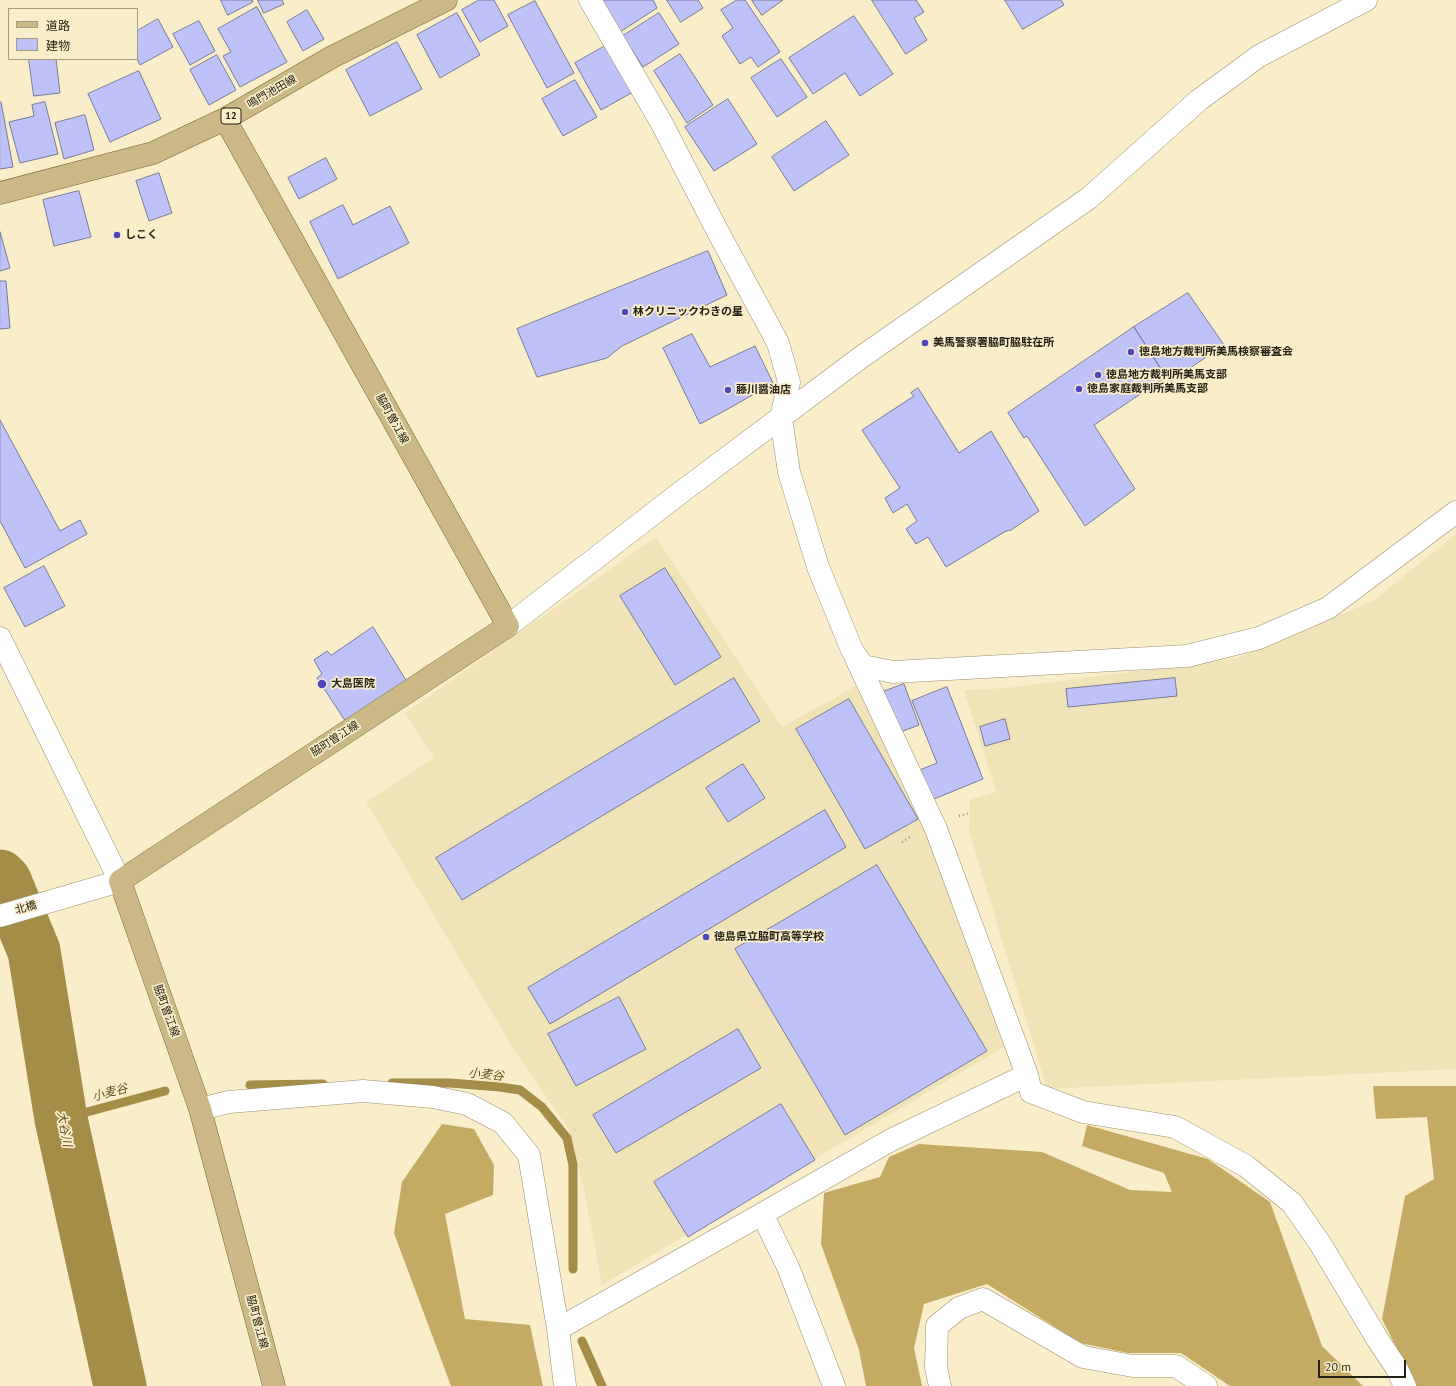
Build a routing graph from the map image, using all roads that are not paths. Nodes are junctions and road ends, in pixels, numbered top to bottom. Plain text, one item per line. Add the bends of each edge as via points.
1 (446, 0) edge
2 (590, 0) edge
3 (1353, 3) edge
4 (225, 119) junction
5 (0, 193) edge
6 (781, 418) junction
7 (1456, 512) edge
8 (508, 626) junction
9 (0, 638) edge
10 (852, 650) junction
11 (120, 881) junction
12 (0, 916) edge
13 (1027, 1075) junction
14 (200, 1109) junction
15 (762, 1214) junction
16 (558, 1329) junction
17 (274, 1386) edge
18 (565, 1386) edge
19 (834, 1386) edge
20 (940, 1386) edge
21 (1206, 1386) edge
22 (1404, 1386) edge

1 - 4 main road, 鳴門池田線 / 12 via 332,57
2 - 6 street via 661,122 778,343 789,382
3 - 6 street via 1258,56 1199,100 1089,198 860,358
4 - 5 main road, 鳴門池田線 / 12 via 153,153
4 - 8 main road, 脇町曽江線
6 - 8 street
6 - 10 street via 789,472 818,567
7 - 10 street via 1328,608 1259,638 1187,656 893,672 863,666
8 - 11 main road, 脇町曽江線
9 - 11 street
10 - 13 street via 936,830
11 - 12 street, 北橋
11 - 14 main road, 脇町曽江線
13 - 15 street via 891,1140
13 - 22 street via 1031,1092 1083,1112 1175,1127 1246,1166 1292,1203 1396,1367
14 - 16 street via 229,1102 363,1091 433,1097 467,1104 503,1123 529,1155
14 - 17 main road, 脇町曽江線
15 - 16 street
15 - 19 street via 788,1267
16 - 18 street
20 - 21 street via 936,1368 937,1326 959,1308 983,1299 1083,1357 1133,1366 1176,1366

